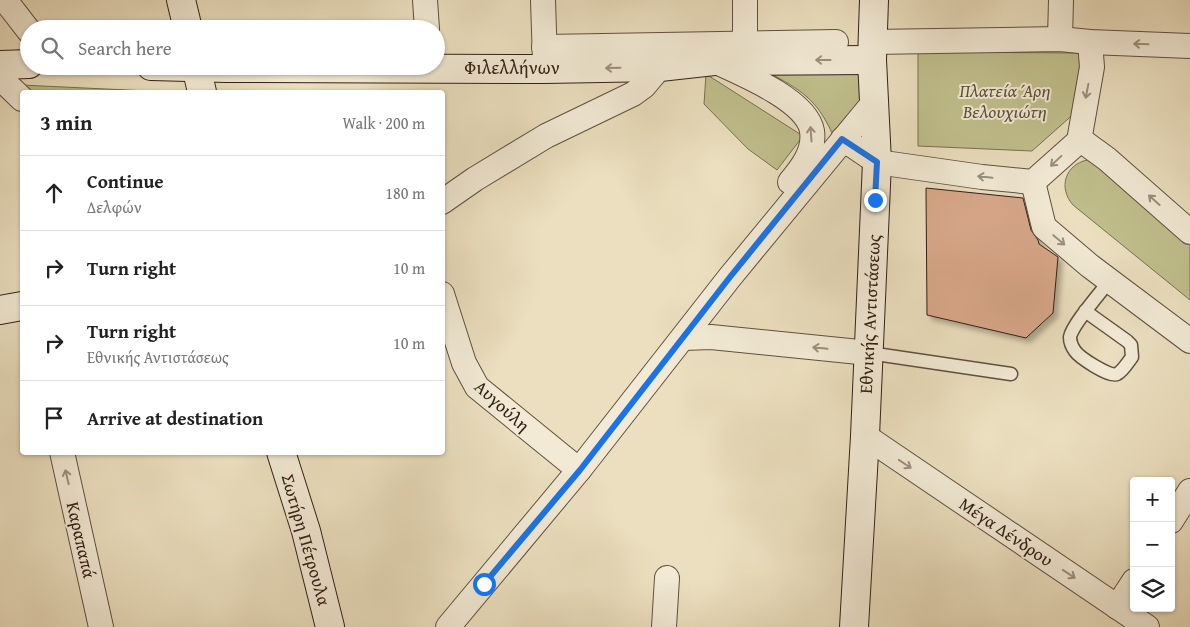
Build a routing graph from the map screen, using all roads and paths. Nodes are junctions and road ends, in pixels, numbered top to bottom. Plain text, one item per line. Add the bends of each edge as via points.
1 (6, 0) edge
2 (181, 0) edge
3 (425, 0) edge
4 (543, 0) edge
5 (745, 0) edge
6 (874, 0) edge
7 (1061, 0) edge
8 (21, 20) edge
9 (186, 20) edge
10 (426, 20) edge
11 (1060, 39) junction
12 (836, 42) dead end
13 (1090, 42) junction
14 (745, 44) junction
15 (1190, 46) edge
16 (872, 51) junction
17 (545, 58) junction
18 (714, 61) junction
19 (20, 64) edge
20 (0, 65) edge
21 (445, 66) edge
22 (660, 67) junction
23 (224, 75) edge
24 (198, 76) edge
25 (0, 78) edge
26 (20, 97) edge
27 (875, 101) junction
28 (842, 139) junction
29 (1080, 142) junction
30 (877, 162) junction
31 (1033, 182) junction
32 (445, 200) edge
33 (1190, 232) edge
34 (730, 277) junction
35 (1110, 280) junction
36 (445, 303) edge
37 (20, 306) edge
38 (0, 310) edge
39 (1085, 311) junction
40 (684, 338) junction
41 (1190, 341) edge
42 (868, 353) junction
43 (1011, 374) dead end
44 (865, 436) junction
45 (63, 455) edge
46 (282, 455) edge
47 (580, 470) junction
48 (1190, 492) edge
49 (1175, 515) edge
50 (667, 578) dead end
51 (1130, 586) edge
52 (1117, 607) junction
53 (101, 627) edge
54 (330, 627) edge
55 (448, 627) edge
56 (664, 627) edge
57 (854, 627) edge
58 (1147, 627) edge

1 - 8 street
2 - 9 street
3 - 10 street
4 - 17 street
5 - 14 street
6 - 16 street, Εθνικής Αντιστάσεως
7 - 11 street
11 - 13 street
11 - 16 street
12 - 14 street
15 -> 13 street
13 -> 29 street via 1092,67
14 - 17 street
16 -> 18 street, Φιλελλήνων
16 - 27 street, Εθνικής Αντιστάσεως
17 - 21 street, Φιλελλήνων
22 -> 17 street, Φιλελλήνων
18 - 22 street, Φιλελλήνων
34 -> 18 street via 732,253 805,162 812,130 796,106 759,82
19 - 20 street
22 - 32 street via 633,94 546,136
23 - 24 street, Φιλελλήνων
25 - 26 street
27 - 28 street
27 - 30 street, Εθνικής Αντιστάσεως
28 - 30 street
28 - 34 street
29 -> 31 street
33 -> 29 street via 1107,159
31 -> 30 street
30 - 42 street, Εθνικής Αντιστάσεως
31 -> 35 street via 1044,227
34 - 40 street
35 - 39 lane
35 - 41 street
36 - 47 street, Αυγούλη via 464,363 477,387
37 - 38 street
39 - 39 lane via 1071,333 1071,346 1076,353 1105,372 1118,374 1132,357 1130,345
42 -> 40 street via 711,336
40 - 47 street
42 - 43 lane
42 - 44 street, Εθνικής Αντιστάσεως
44 -> 52 street, Μέγα Δένδρου
44 - 57 street, Εθνικής Αντιστάσεως
53 -> 45 street, Καραπαπά
46 - 54 street, Σωτήρη Πέτρουλα
47 - 55 street
48 - 49 street
50 - 56 street
51 - 52 street
52 - 58 street, Μέγα Δένδρου

